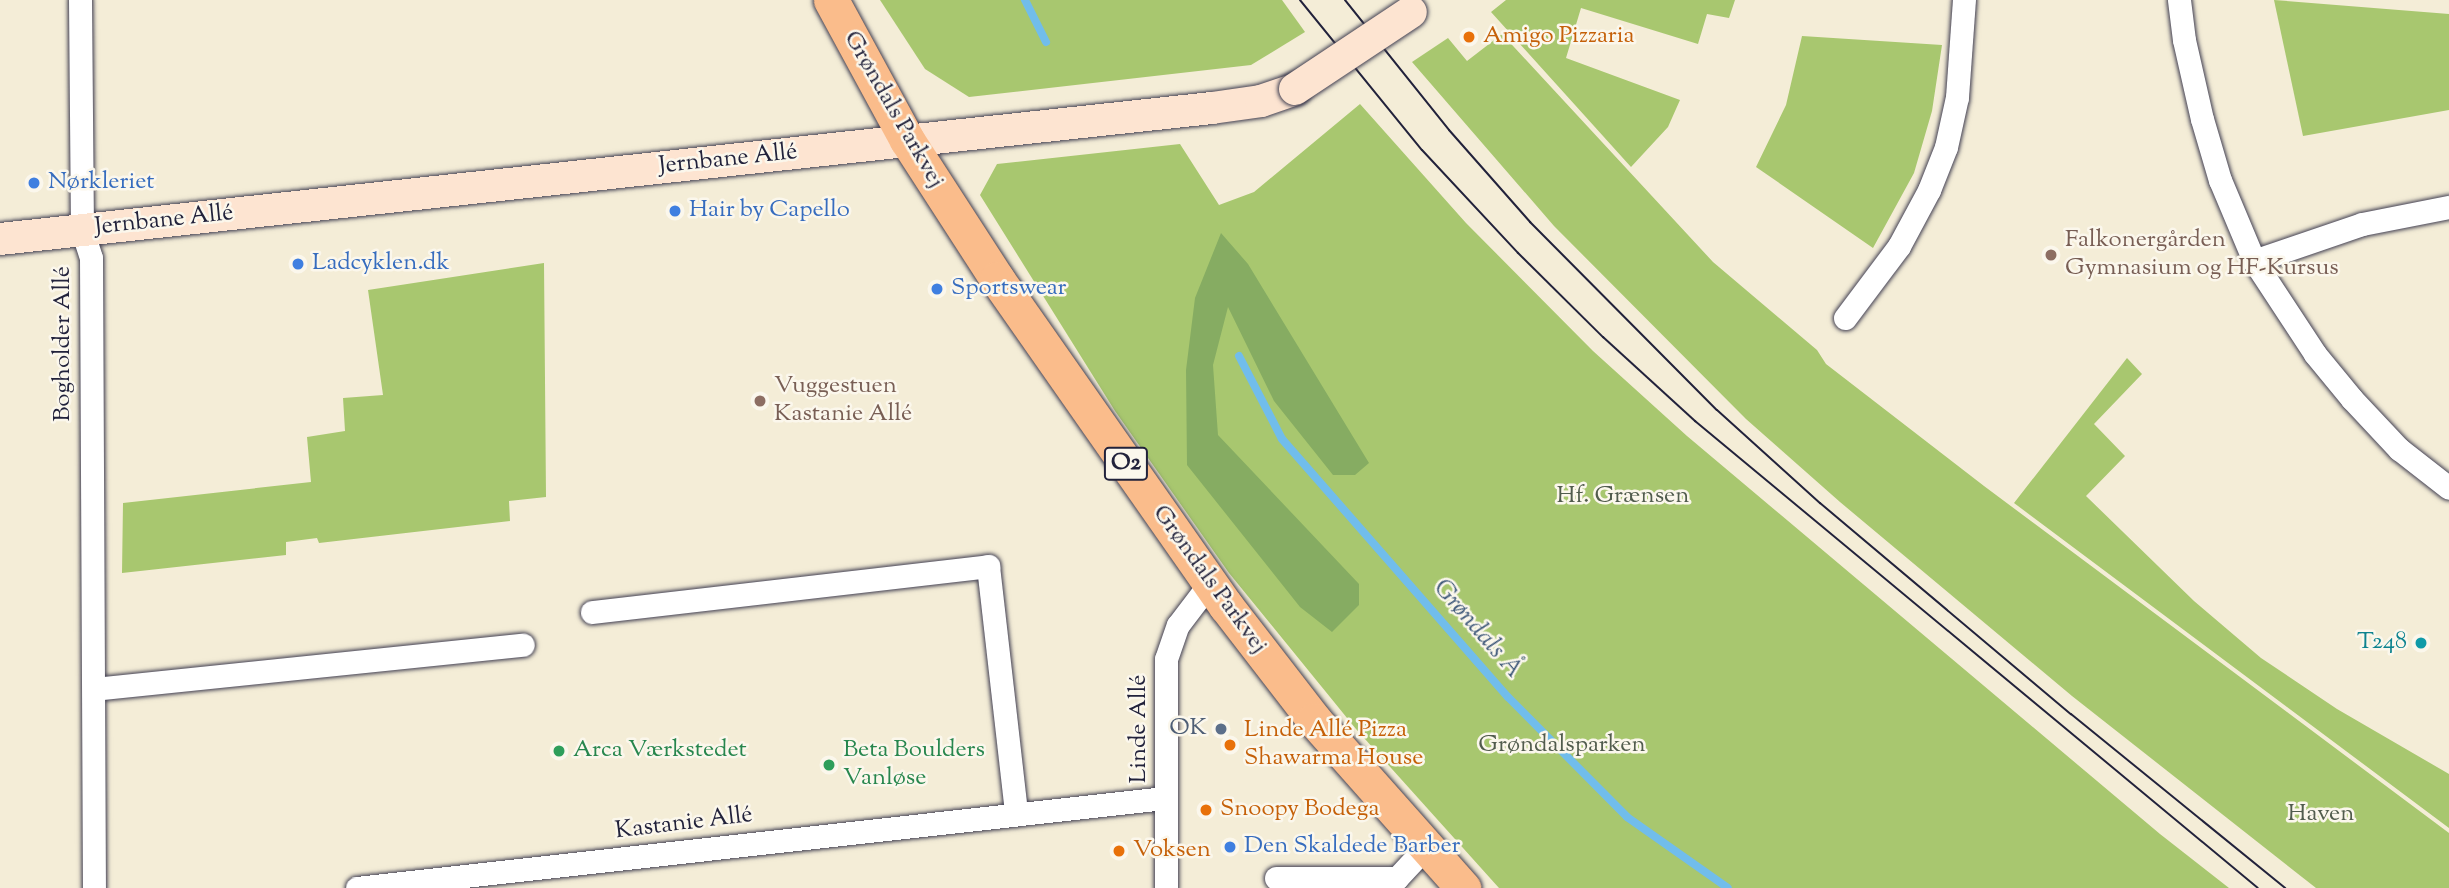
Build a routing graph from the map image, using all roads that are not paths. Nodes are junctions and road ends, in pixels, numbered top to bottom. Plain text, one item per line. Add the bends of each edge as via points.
1 (80, 0) edge
2 (831, 0) edge
3 (1964, 0) edge
4 (2179, 0) edge
5 (1419, 6) edge
6 (907, 140) junction
7 (2449, 207) edge
8 (82, 230) junction
9 (0, 239) edge
10 (2254, 261) junction
11 (1845, 318) dead end
12 (2449, 488) edge
13 (1210, 583) junction
14 (592, 612) dead end
15 (523, 645) dead end
16 (94, 689) junction
17 (1165, 798) junction
18 (1016, 813) junction
19 (1425, 848) junction
20 (1276, 878) dead end
21 (94, 888) edge
22 (357, 888) edge
23 (1167, 888) edge
24 (1463, 888) edge

1 - 8 street, Bogholder Allé
2 - 6 main road, Grøndals Parkvej / O2
3 - 11 street via 1957,97 1946,147 1899,246
4 - 10 street via 2205,131
5 - 6 street, Jernbane Allé, bridge via 1295,89 1261,101
6 - 8 street, Jernbane Allé
6 - 13 main road, Grøndals Parkvej / O2 via 1027,323
7 - 10 street via 2362,224
8 - 9 street, Jernbane Allé
8 - 16 street, Bogholder Allé via 91,258
10 - 12 street via 2315,354 2352,400 2399,449
13 - 17 street, Linde Allé via 1178,625 1166,659
13 - 19 main road, Grøndals Parkvej / O2 via 1314,720
14 - 18 street via 988,566
15 - 16 street
16 - 21 street, Bogholder Allé
17 - 18 street, Kastanie Allé
17 - 23 street, Linde Allé
18 - 22 street, Kastanie Allé
19 - 20 street via 1397,878
19 - 24 main road, Grøndals Parkvej / O2

